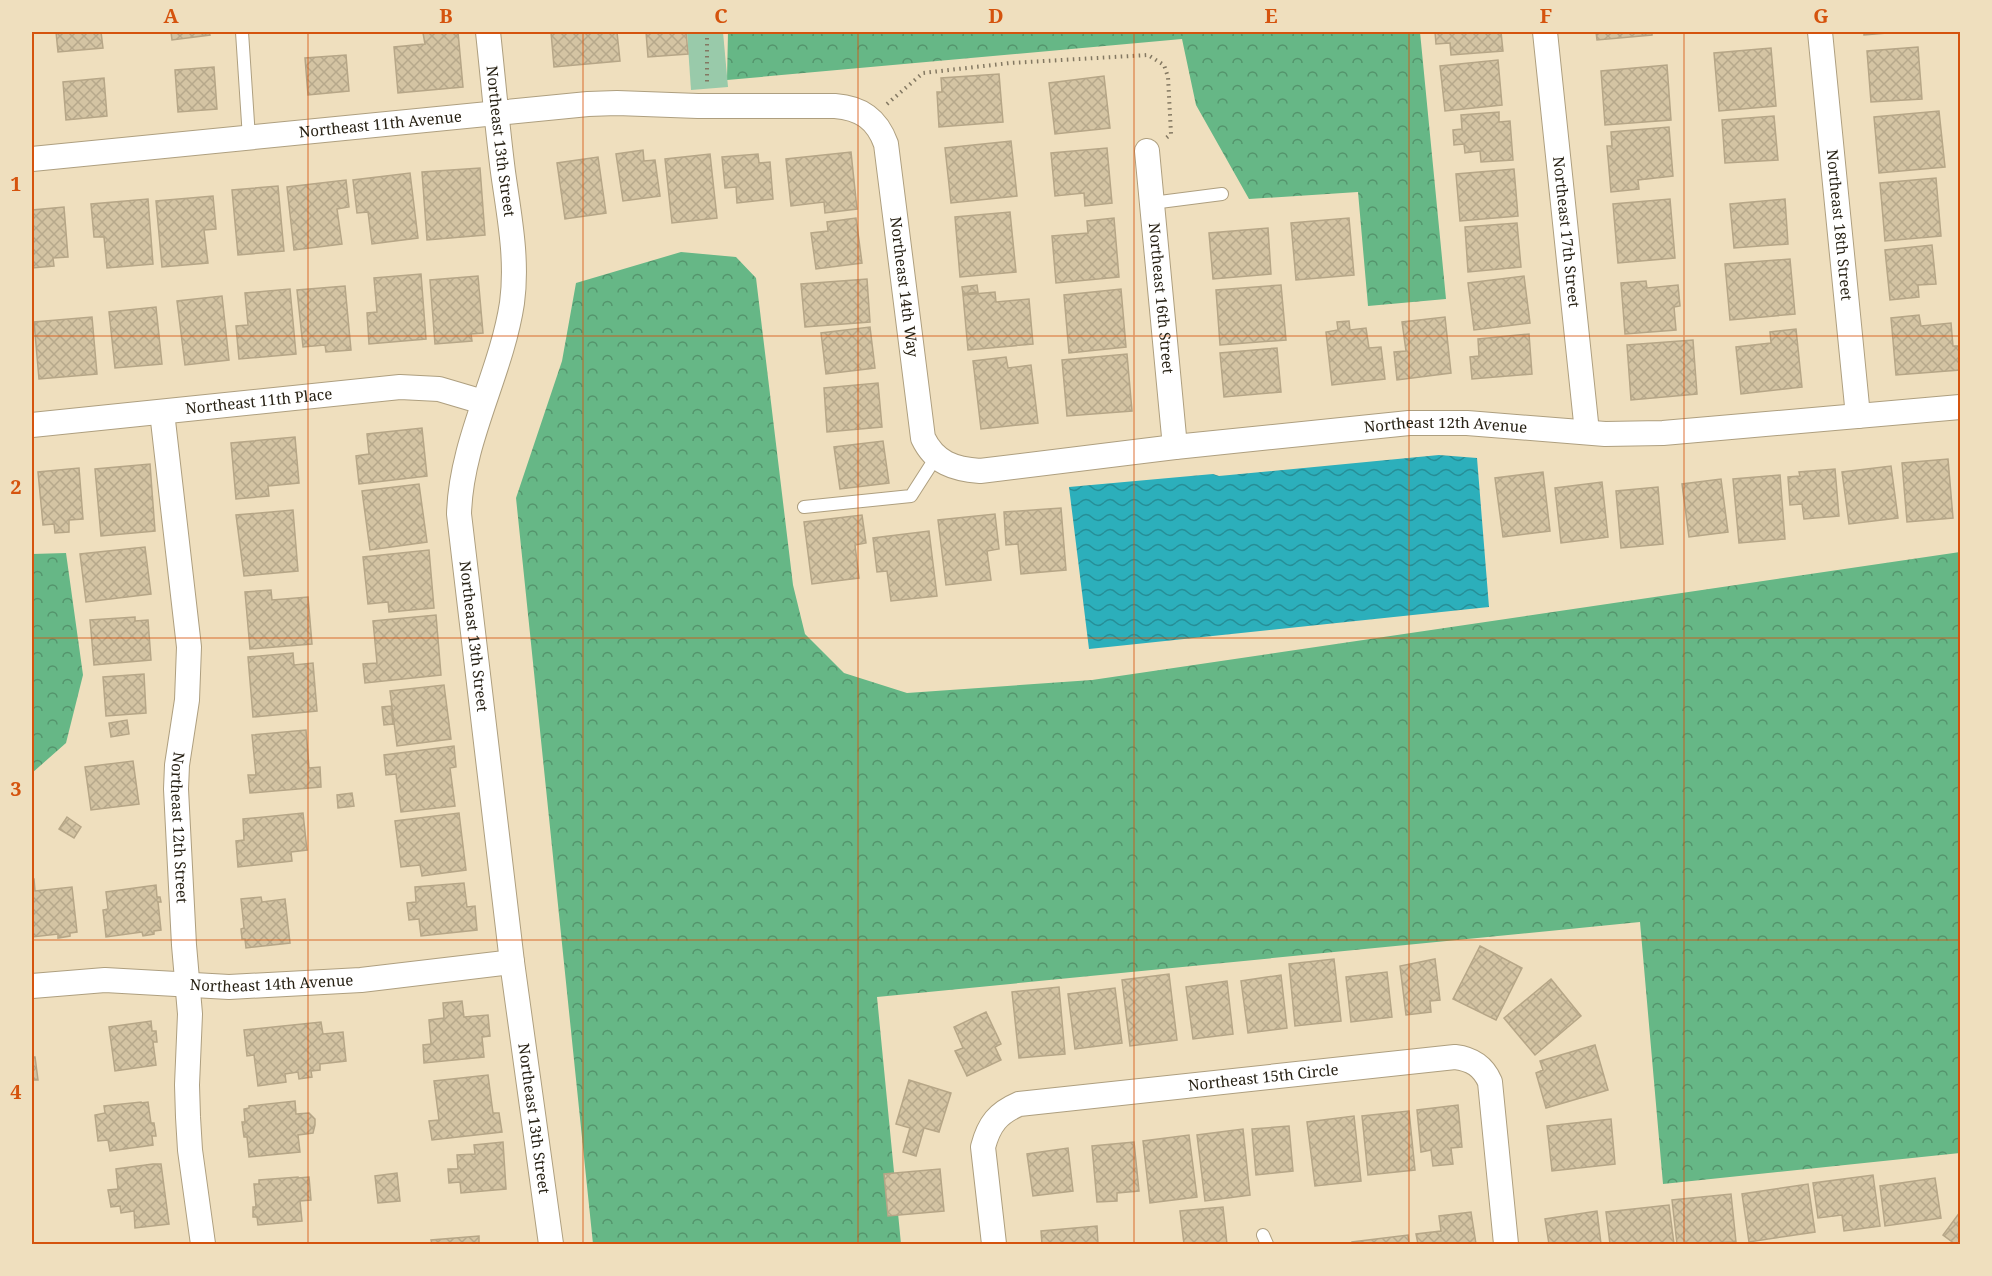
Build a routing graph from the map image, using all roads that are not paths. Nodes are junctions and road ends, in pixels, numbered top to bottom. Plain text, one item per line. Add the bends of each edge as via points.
1 (242, 32) edge
2 (488, 32) edge
3 (1545, 32) edge
4 (1820, 32) edge
5 (496, 114) junction
6 (870, 118) joint
7 (249, 138) junction
8 (1148, 151) road end
9 (32, 159) edge
10 (1222, 194) dead end
11 (1152, 203) junction
12 (483, 402) junction
13 (1960, 407) edge
14 (162, 412) junction
15 (1858, 416) junction
16 (32, 425) edge
17 (1587, 432) junction
18 (1175, 447) junction
19 (936, 458) junction
20 (804, 507) dead end
21 (512, 962) junction
22 (188, 983) junction
23 (32, 986) edge
24 (203, 1245) edge
25 (551, 1245) edge
26 (994, 1245) edge
27 (1506, 1245) edge

1 - 7 lane
2 - 5 street, Northeast 13th Street
3 - 17 street, Northeast 17th Street
4 - 15 street, Northeast 18th Street
5 - 6 street, Northeast 11th Avenue via 617,103 848,107
5 - 7 street, Northeast 11th Avenue
5 - 12 street, Northeast 13th Street via 514,272 507,328
6 - 19 street, Northeast 14th Way via 886,144 921,426
7 - 9 street, Northeast 11th Avenue
8 - 11 street, Northeast 16th Street
10 - 11 lane
11 - 18 street, Northeast 16th Street
12 - 14 street, Northeast 11th Place via 451,391 414,386
12 - 21 street, Northeast 13th Street via 462,475 459,514
13 - 15 street, Northeast 12th Avenue
14 - 16 street, Northeast 11th Place
14 - 22 street, Northeast 12th Street via 189,647 188,700 176,789
15 - 17 street, Northeast 12th Avenue via 1663,434
17 - 18 street, Northeast 12th Avenue via 1409,423
18 - 19 street, Northeast 12th Avenue via 980,471 953,468
19 - 20 lane via 911,496
21 - 22 street, Northeast 14th Avenue via 361,980 229,987
21 - 25 street, Northeast 13th Street
22 - 23 street, Northeast 14th Avenue via 105,980
22 - 24 street, Northeast 12th Street via 188,1117
26 - 27 street, Northeast 15th Circle via 983,1147 995,1119 1019,1104 1455,1057 1473,1061 1490,1082

